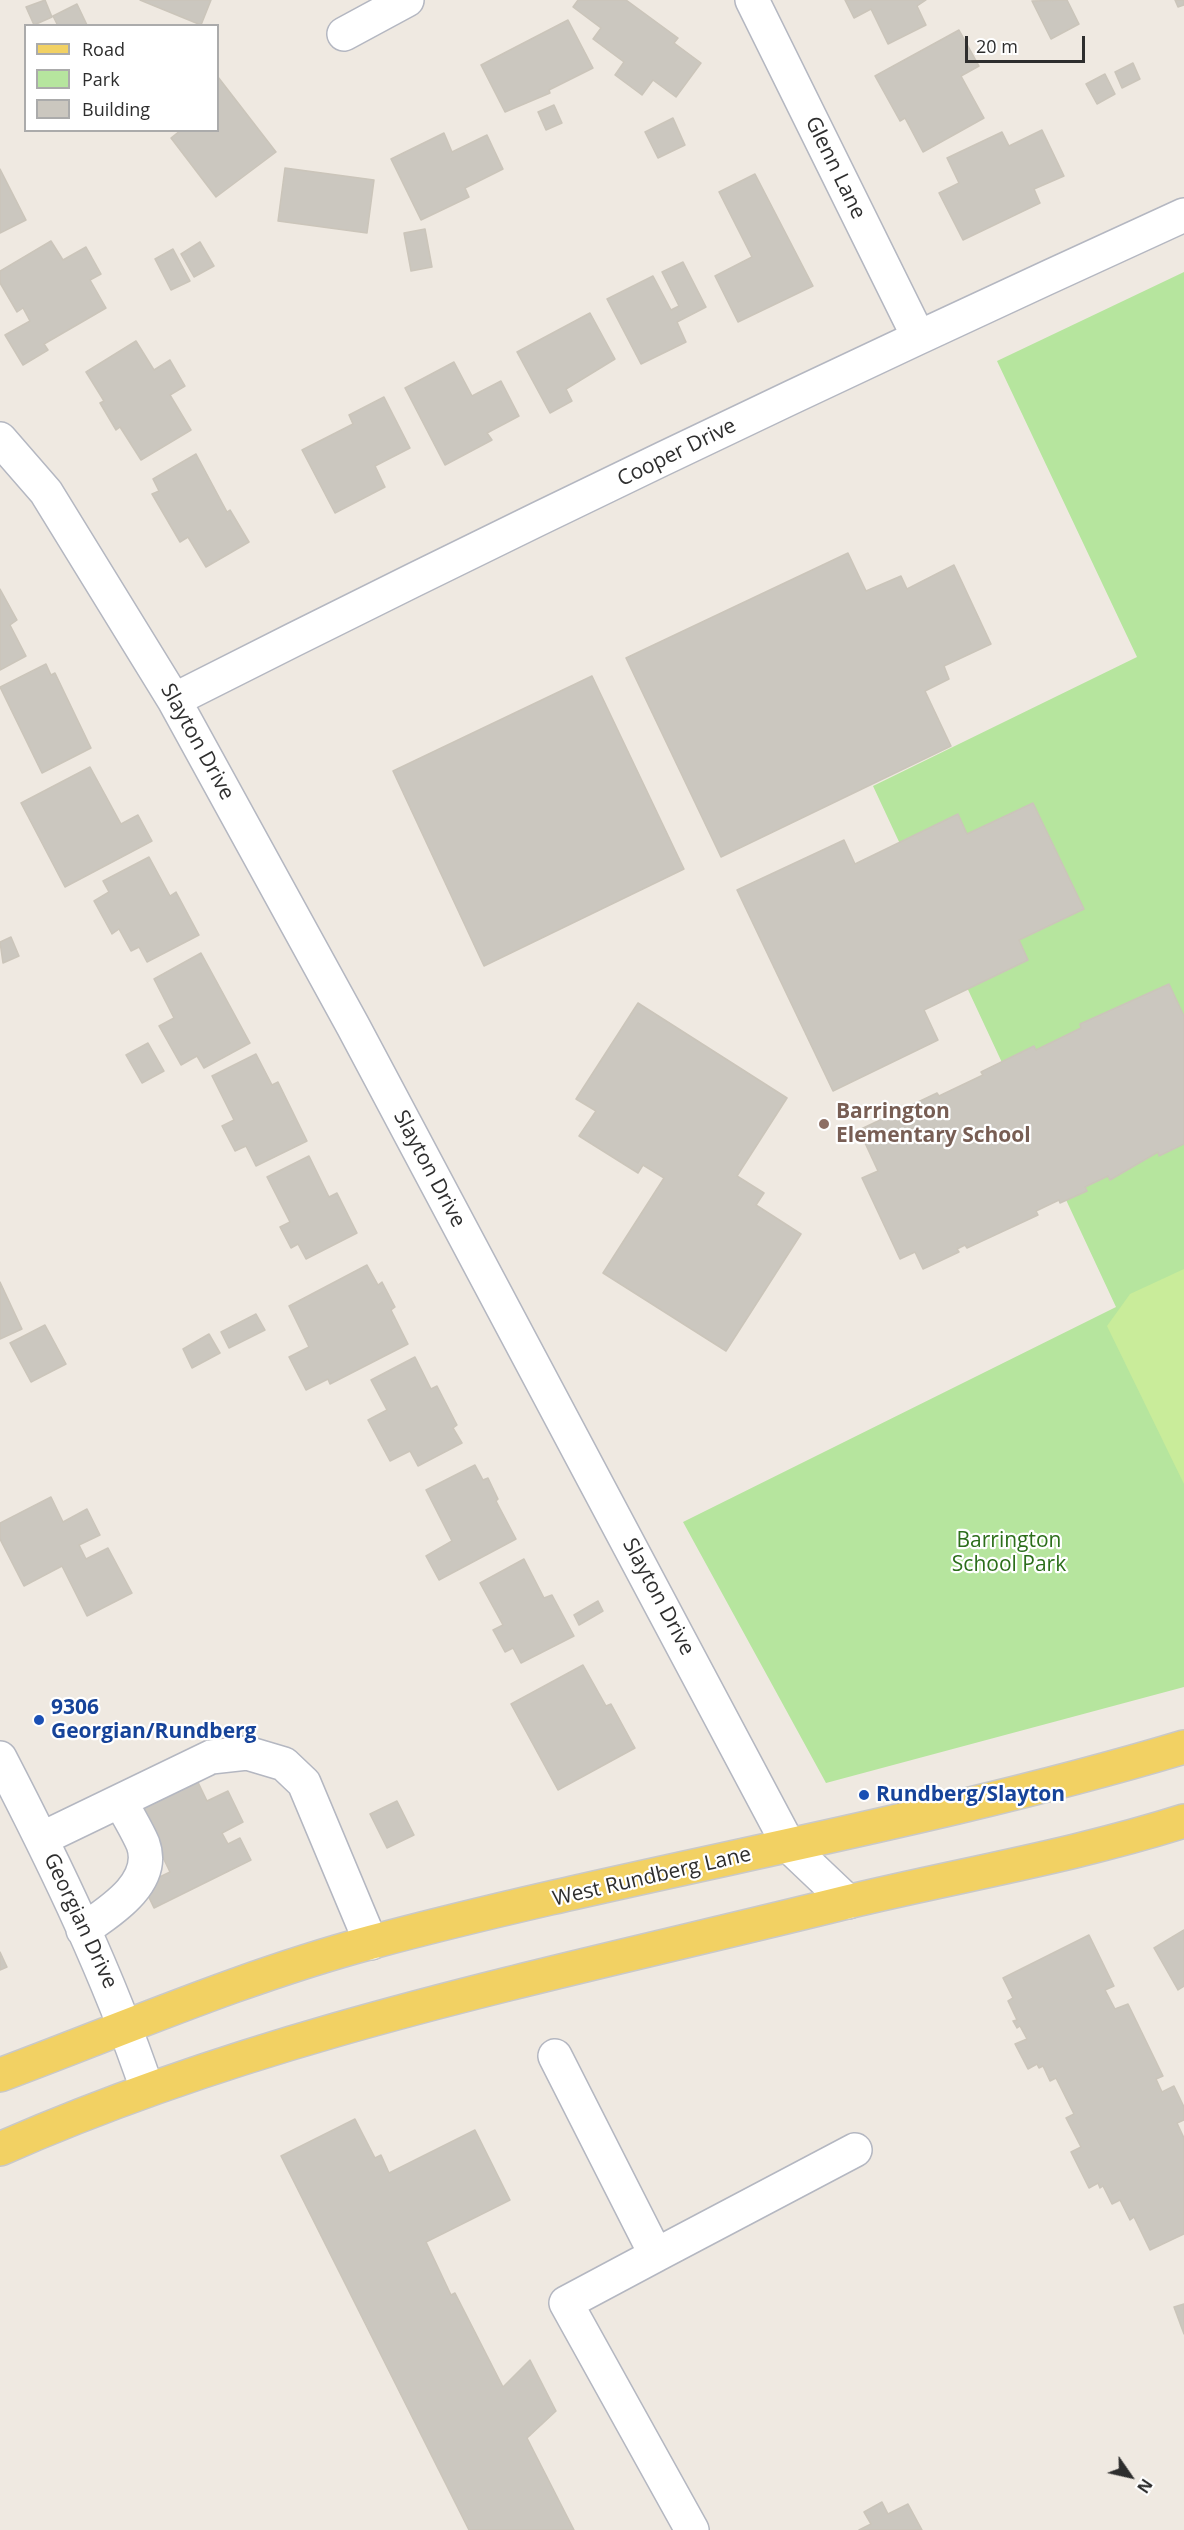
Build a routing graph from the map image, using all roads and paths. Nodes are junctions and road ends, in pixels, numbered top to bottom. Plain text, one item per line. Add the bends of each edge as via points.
1 (407, 0) edge
2 (752, 0) edge
3 (344, 34) dead end
4 (1184, 215) edge
5 (918, 336) junction
6 (0, 439) edge
7 (174, 700) junction
8 (1184, 1747) edge
9 (0, 1758) edge
10 (121, 1802) junction
11 (1184, 1821) edge
12 (42, 1839) junction
13 (789, 1846) junction
14 (848, 1902) junction
15 (83, 1930) junction
16 (371, 1942) junction
17 (126, 2028) junction
18 (555, 2056) dead end
19 (0, 2075) edge
20 (147, 2089) junction
21 (0, 2149) edge
22 (855, 2150) dead end
23 (656, 2255) junction
24 (692, 2530) edge

1 - 3 street
2 - 5 street, Glenn Lane
4 - 5 street, Cooper Drive
5 - 7 street, Cooper Drive
6 - 7 street, Slayton Drive via 46,492
7 - 13 street, Slayton Drive via 353,1026
8 - 13 main road, West Rundberg Lane
9 - 12 street, Georgian Drive
10 - 12 street
10 - 15 street via 143,1846 144,1866 135,1886 118,1905
10 - 16 street via 212,1757 247,1753 284,1764 304,1783
11 - 14 main road
12 - 15 street, Georgian Drive
13 - 14 street, Slayton Drive
13 - 16 main road, West Rundberg Lane
14 - 20 main road via 503,1984 297,2039
15 - 17 street, Georgian Drive
16 - 17 main road, West Rundberg Lane via 207,1994
17 - 19 main road, West Rundberg Lane
17 - 20 street, Georgian Drive
18 - 23 street
20 - 21 main road
22 - 23 street
23 - 24 street via 566,2303

